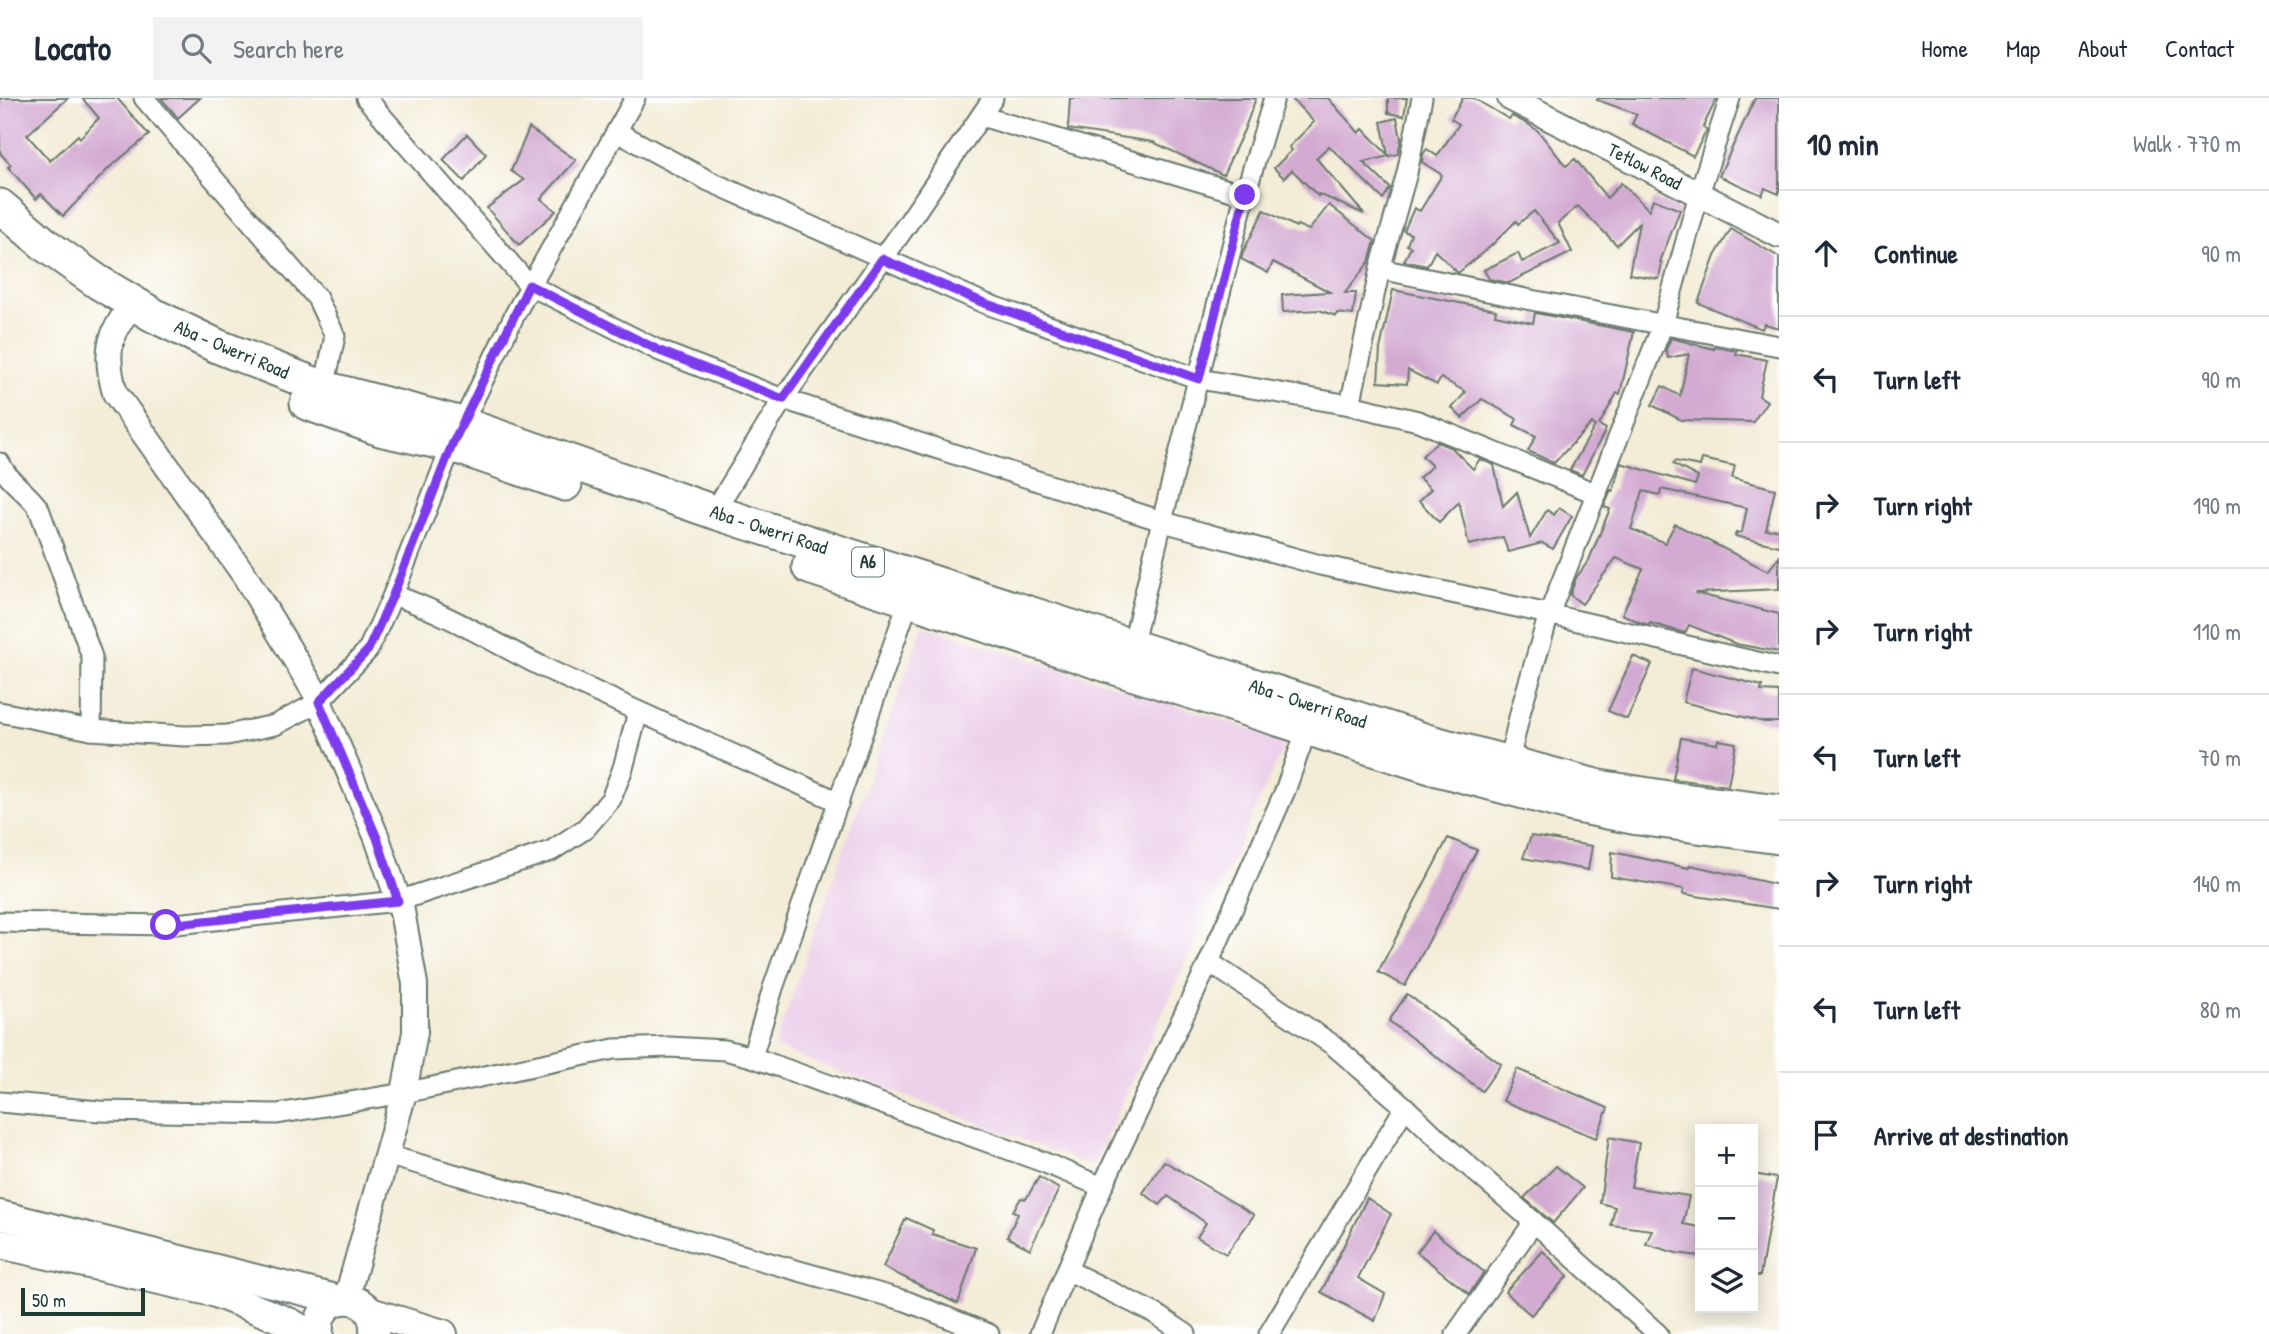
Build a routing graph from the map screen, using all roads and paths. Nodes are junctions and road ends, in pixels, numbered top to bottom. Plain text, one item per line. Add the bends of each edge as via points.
1 (144, 98) edge
2 (366, 98) edge
3 (993, 98) edge
4 (1274, 98) edge
5 (1422, 98) edge
6 (1510, 98) edge
7 (1730, 98) edge
8 (627, 101) edge
9 (981, 116) junction
10 (617, 131) junction
11 (1699, 194) junction
12 (1245, 195) junction
13 (0, 206) edge
14 (0, 234) edge
15 (1779, 235) edge
16 (882, 259) junction
17 (1380, 269) junction
18 (529, 285) junction
19 (126, 312) junction
20 (1663, 324) junction
21 (1779, 346) edge
22 (1199, 379) junction
23 (324, 388) junction
24 (783, 399) junction
25 (1350, 405) junction
26 (457, 434) junction
27 (0, 463) edge
28 (1597, 494) junction
29 (714, 512) junction
30 (1162, 521) junction
31 (393, 595) junction
32 (909, 600) junction
33 (1549, 614) junction
34 (1129, 659) junction
35 (1779, 667) edge
36 (319, 702) junction
37 (0, 712) edge
38 (638, 712) junction
39 (1312, 717) junction
40 (91, 730) junction
41 (1506, 774) junction
42 (839, 802) junction
43 (1779, 812) edge
44 (1779, 837) edge
45 (398, 901) junction
46 (0, 922) edge
47 (1209, 962) junction
48 (752, 1057) junction
49 (404, 1093) junction
50 (0, 1102) edge
51 (1405, 1107) junction
52 (386, 1155) junction
53 (1102, 1187) junction
54 (0, 1215) edge
55 (1534, 1222) junction
56 (0, 1244) edge
57 (1067, 1270) junction
58 (357, 1312) edge
59 (310, 1334) edge
60 (319, 1334) edge
61 (443, 1334) edge
62 (989, 1334) edge
63 (1040, 1334) edge
64 (1186, 1334) edge
65 (1269, 1334) edge
66 (1456, 1334) edge
67 (1658, 1334) edge

1 - 23 street via 317,298 335,336
2 - 18 street
3 - 9 street
4 - 12 street
5 - 17 street
6 - 11 street, Tetlow Road
7 - 11 street
8 - 10 street
9 - 12 street
9 - 16 street
10 - 16 street via 709,181
10 - 18 street
11 - 15 street, Tetlow Road
11 - 20 street
12 - 22 street
13 - 19 highway, Aba - Owerri Road / A6 via 98,282
14 - 19 highway, Aba - Owerri Road / A6 via 36,265
16 - 22 street via 984,303
16 - 24 street
17 - 20 street
17 - 25 street
18 - 24 street via 660,351
18 - 26 street
19 - 23 highway, Aba - Owerri Road / A6
19 - 26 highway, Aba - Owerri Road / A6 via 148,337 291,397 383,430
19 - 36 street via 109,345 116,393 245,576
20 - 21 street
20 - 28 street
22 - 25 street
22 - 30 street
23 - 26 highway, Aba - Owerri Road / A6
24 - 29 street
24 - 30 street
25 - 28 street via 1418,421
26 - 29 highway, Aba - Owerri Road / A6
26 - 31 street
26 - 32 highway, Aba - Owerri Road / A6
27 - 40 street via 40,509 79,618 92,657
28 - 33 street
29 - 34 highway, Aba - Owerri Road / A6
30 - 33 street via 1320,565
30 - 34 street
31 - 36 street via 368,650
31 - 38 street
32 - 34 highway, Aba - Owerri Road / A6
32 - 42 street
33 - 35 street
33 - 41 street
34 - 39 highway, Aba - Owerri Road / A6
36 - 40 street via 275,725 227,736
36 - 45 street via 377,838
37 - 40 street
38 - 42 street
38 - 45 street via 611,799 585,829 551,851
39 - 41 highway, Aba - Owerri Road / A6
39 - 47 street via 1285,791
41 - 43 highway, Aba - Owerri Road / A6
41 - 44 highway, Aba - Owerri Road / A6 via 1573,805
42 - 48 street
45 - 46 street via 166,925
45 - 49 street via 415,984 415,1032
47 - 51 street via 1333,1045
47 - 53 street
48 - 49 street via 725,1050 614,1049
48 - 53 street
49 - 50 street via 259,1115 99,1111
49 - 52 street
51 - 55 street
51 - 65 street
52 - 58 street
52 - 62 street via 906,1301
53 - 57 street
54 - 58 main road
55 - 66 street
55 - 67 street
56 - 59 main road via 213,1292
57 - 63 street
57 - 64 street
58 - 60 main road via 330,1305 322,1314
58 - 61 main road

